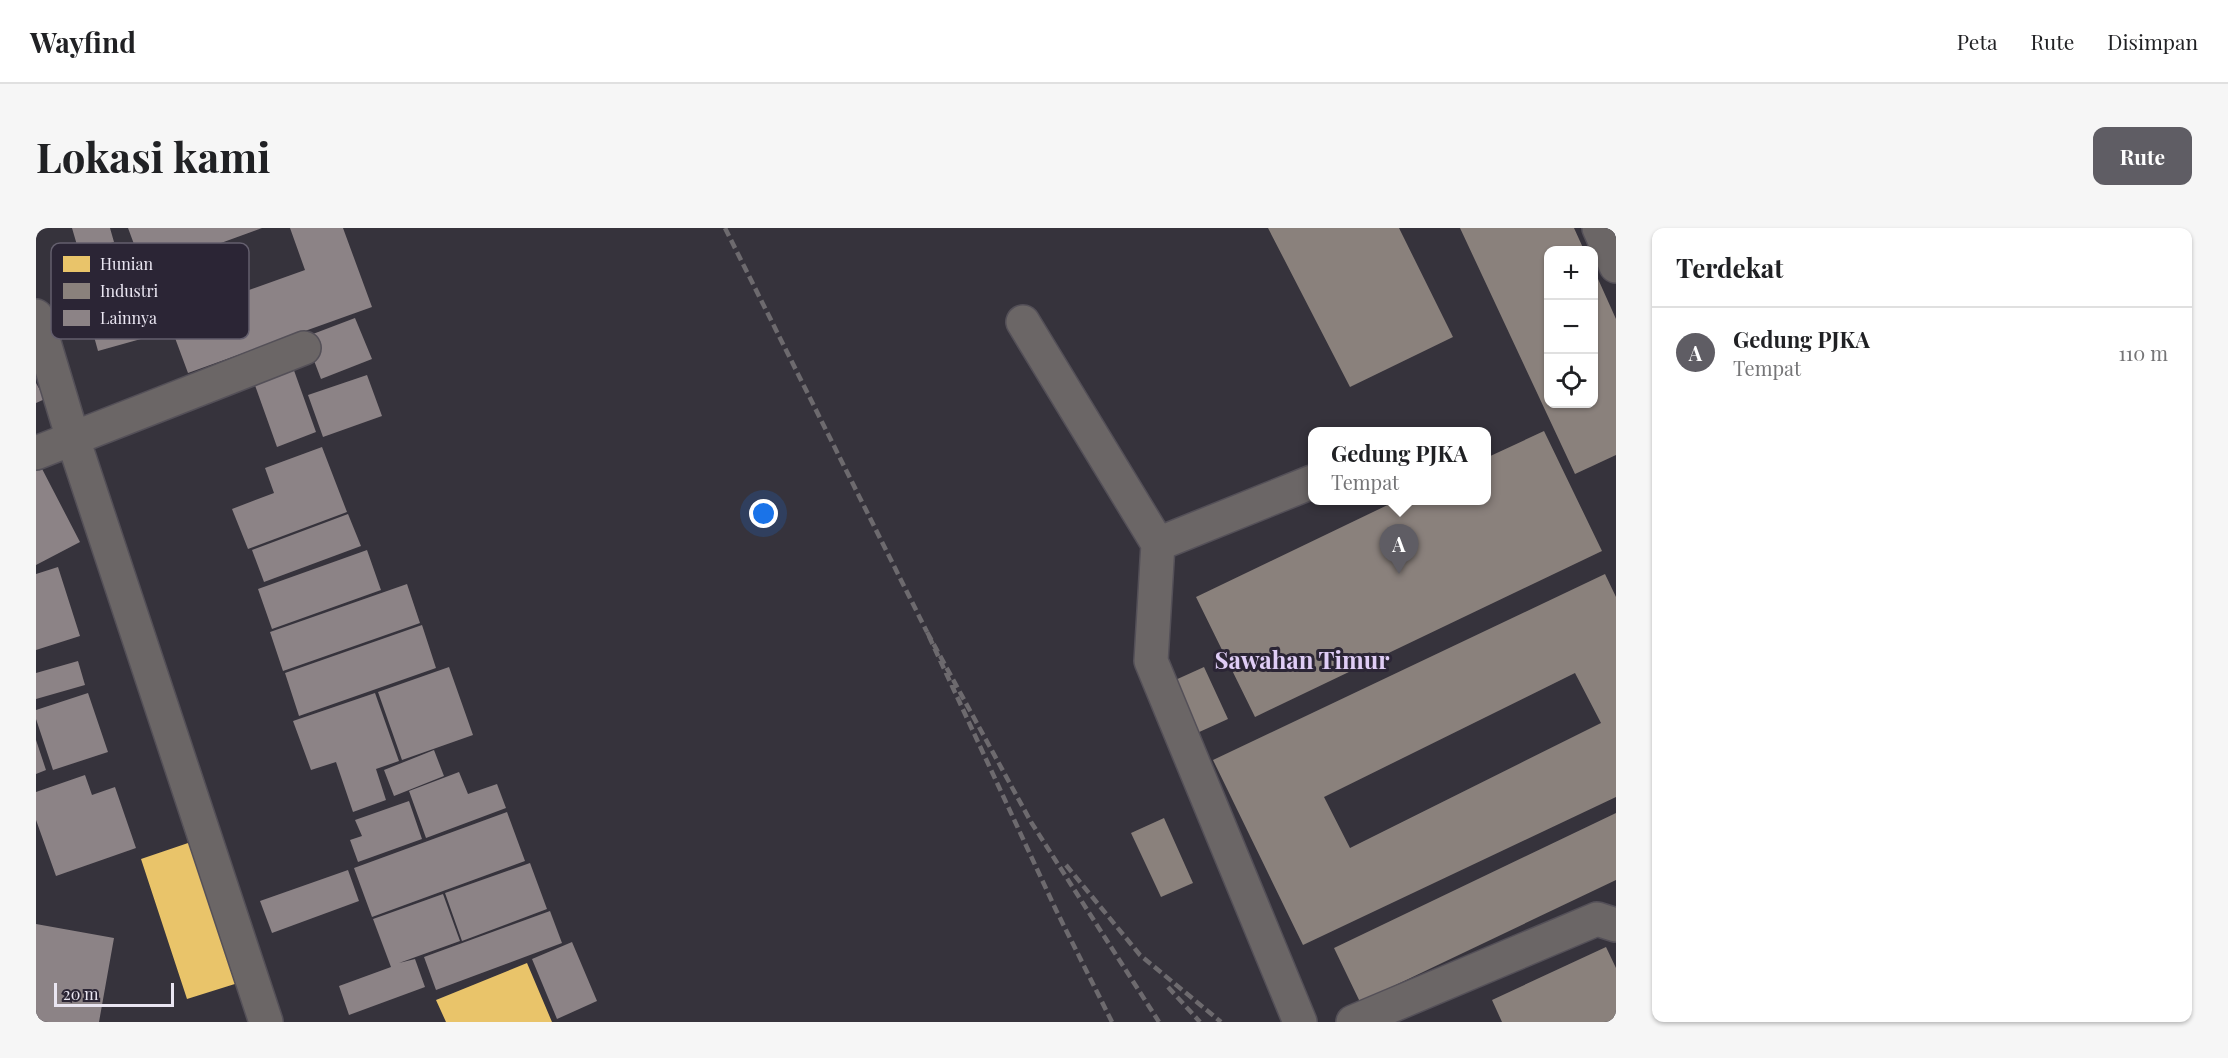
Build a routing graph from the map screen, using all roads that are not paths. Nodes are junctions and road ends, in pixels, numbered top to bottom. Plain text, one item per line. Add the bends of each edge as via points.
1 (1599, 228) edge
2 (1616, 266) edge
3 (36, 316) edge
4 (1023, 322) dead end
5 (304, 348) dead end
6 (73, 439) junction
7 (36, 453) edge
8 (1308, 484) edge
9 (1158, 544) junction
10 (1616, 925) edge
11 (266, 1022) edge
12 (1300, 1022) edge
13 (1353, 1022) edge

1 - 2 street
3 - 6 street
4 - 9 street
5 - 6 street
6 - 7 street
6 - 11 street
8 - 9 street
9 - 12 street via 1151,661
10 - 13 street via 1597,919

